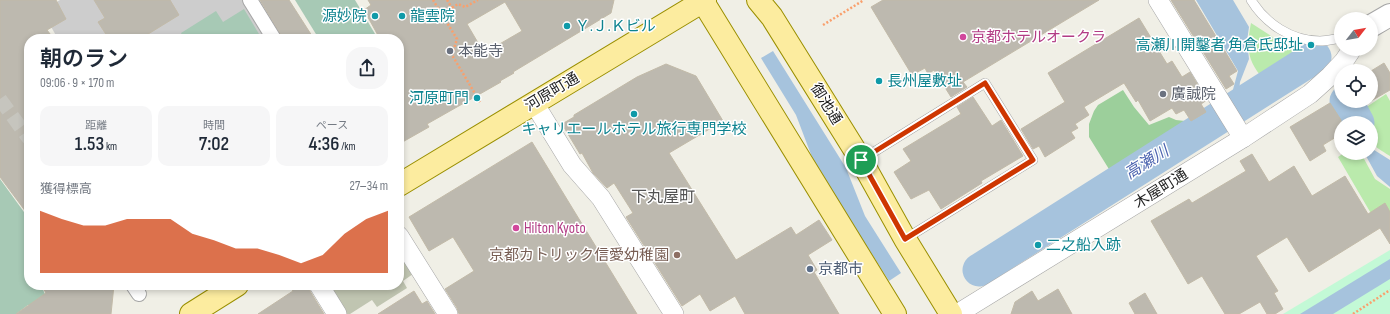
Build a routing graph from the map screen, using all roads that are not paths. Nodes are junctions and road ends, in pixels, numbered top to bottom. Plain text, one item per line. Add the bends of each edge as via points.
1 (250, 0) edge
2 (703, 0) edge
3 (758, 0) edge
4 (1158, 0) edge
5 (1251, 0) edge
6 (1390, 15) edge
7 (1378, 22) edge
8 (271, 34) edge
9 (1334, 39) edge
10 (1347, 56) edge
11 (534, 103) junction
12 (1239, 130) junction
13 (861, 160) junction
14 (404, 182) edge
15 (905, 239) junction
16 (404, 244) edge
17 (229, 290) edge
18 (322, 290) edge
19 (191, 314) edge
20 (337, 314) edge
21 (448, 314) edge
22 (674, 314) edge
23 (895, 314) edge
24 (951, 314) edge
25 (957, 314) edge

1 - 8 street
2 - 11 main road, 河原町通
2 - 23 main road
3 - 13 main road, 御池通 via 772,17
4 - 12 street
5 - 9 lane via 1258,12 1276,27 1296,37 1319,41
6 - 7 street
10 - 12 street, 木屋町通 via 1310,94
11 - 14 main road, 河原町通
11 - 22 street via 572,165 601,198
12 - 25 street, 木屋町通
13 - 15 main road, 御池通
13 - 15 lane via 985,83 1033,160
15 - 24 main road, 御池通
16 - 21 street
17 - 19 main road
18 - 20 street

